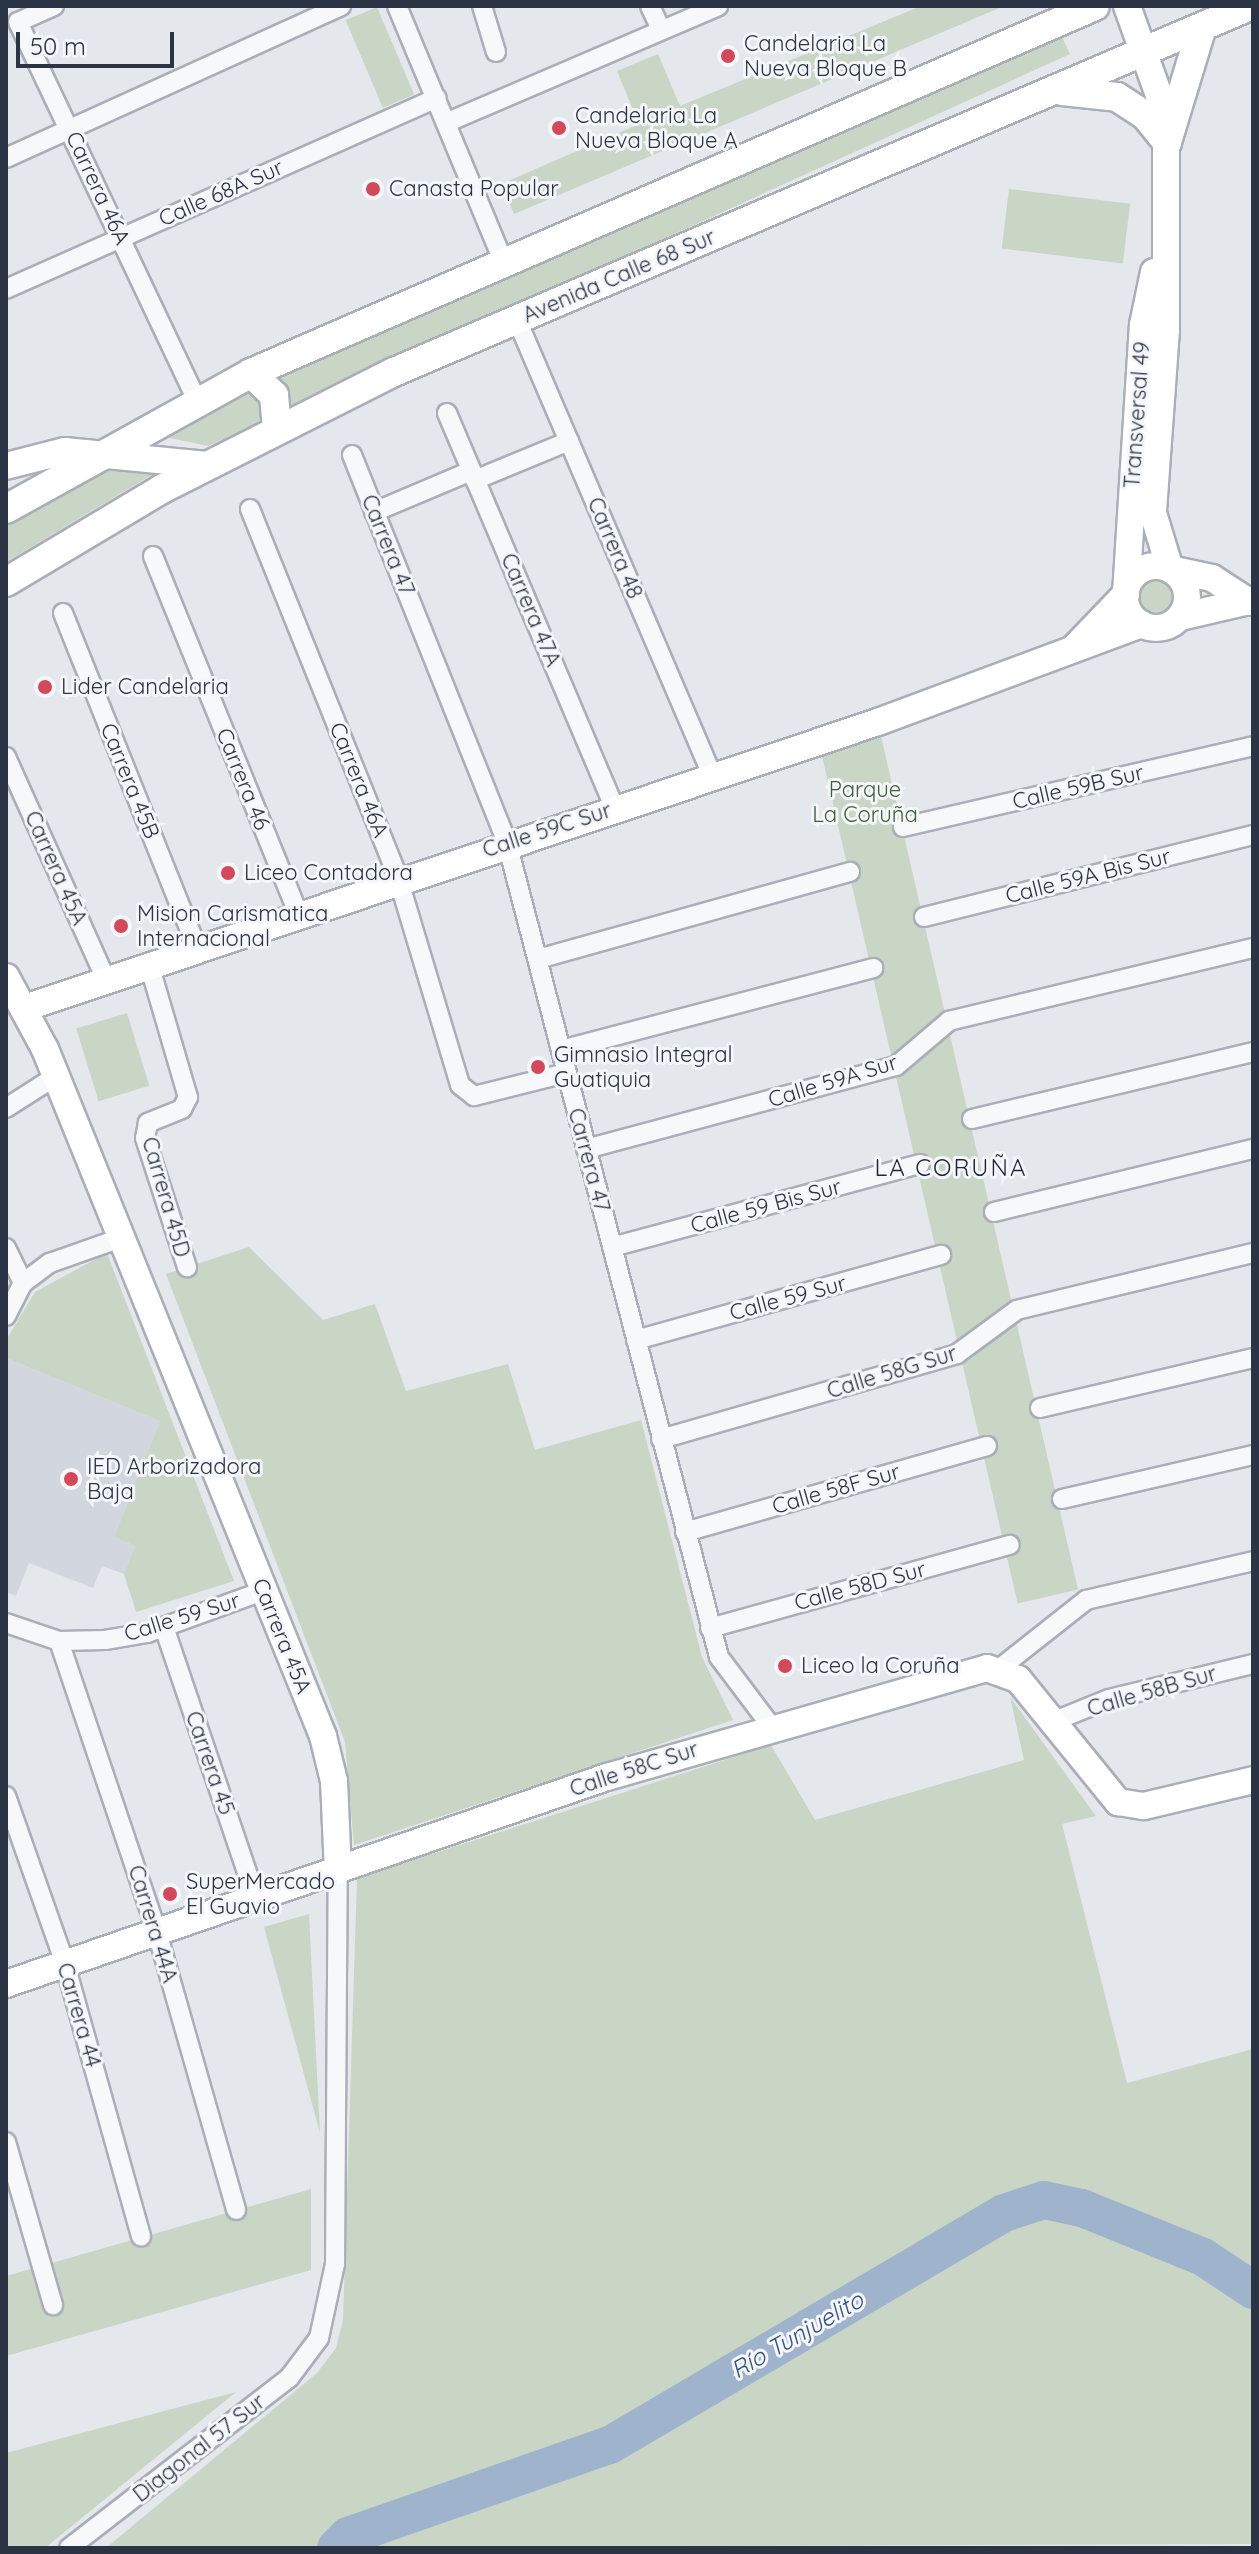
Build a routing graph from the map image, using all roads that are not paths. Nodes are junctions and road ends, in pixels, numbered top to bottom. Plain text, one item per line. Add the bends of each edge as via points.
1 (54, 6) edge
2 (341, 6) edge
3 (397, 6) edge
4 (482, 6) edge
5 (650, 6) edge
6 (718, 6) edge
7 (1095, 6) edge
8 (1127, 6) edge
9 (1250, 6) edge
10 (1202, 27) junction
11 (661, 30) junction
12 (1147, 50) junction
13 (496, 52) dead end
14 (1049, 92) junction
15 (437, 98) junction
16 (448, 122) junction
17 (71, 129) junction
18 (1167, 142) junction
19 (6, 158) edge
20 (121, 237) junction
21 (1161, 238) junction
22 (502, 258) junction
23 (6, 289) edge
24 (517, 320) junction
25 (251, 373) junction
26 (196, 399) junction
27 (447, 413) dead end
28 (277, 427) junction
29 (569, 441) junction
30 (103, 451) junction
31 (352, 455) dead end
32 (209, 465) junction
33 (6, 466) edge
34 (473, 475) junction
35 (6, 509) edge
36 (250, 509) dead end
37 (374, 512) junction
38 (153, 556) dead end
39 (1170, 569) junction
40 (6, 582) edge
41 (1126, 594) junction
42 (1252, 608) edge
43 (63, 613) dead end
44 (1180, 617) junction
45 (1141, 624) junction
46 (1070, 653) junction
47 (1253, 746) edge
48 (6, 757) edge
49 (713, 777) junction
50 (615, 808) junction
51 (903, 827) dead end
52 (1253, 835) edge
53 (507, 843) junction
54 (850, 872) dead end
55 (398, 878) junction
56 (298, 913) junction
57 (924, 917) dead end
58 (197, 948) junction
59 (1253, 948) edge
60 (538, 959) junction
61 (149, 964) junction
62 (873, 968) dead end
63 (6, 977) edge
64 (106, 979) junction
65 (25, 1008) junction
66 (561, 1050) junction
67 (1253, 1052) edge
68 (566, 1073) junction
69 (56, 1076) junction
70 (6, 1108) edge
71 (972, 1119) dead end
72 (586, 1149) junction
73 (1253, 1149) edge
74 (920, 1164) dead end
75 (994, 1212) dead end
76 (121, 1238) junction
77 (612, 1247) junction
78 (6, 1248) edge
79 (1253, 1253) edge
80 (941, 1255) dead end
81 (187, 1267) dead end
82 (23, 1283) junction
83 (6, 1316) edge
84 (636, 1340) junction
85 (1253, 1358) edge
86 (1040, 1408) dead end
87 (661, 1439) junction
88 (987, 1446) dead end
89 (1253, 1455) edge
90 (1062, 1499) dead end
91 (685, 1532) junction
92 (1010, 1545) dead end
93 (1253, 1561) edge
94 (263, 1591) junction
95 (6, 1623) edge
96 (164, 1627) junction
97 (710, 1628) junction
98 (59, 1641) junction
99 (1253, 1664) edge
100 (1000, 1668) junction
101 (1052, 1722) junction
102 (771, 1726) junction
103 (1253, 1780) edge
104 (6, 1796) edge
105 (338, 1871) junction
106 (256, 1899) junction
107 (157, 1932) junction
108 (65, 1964) junction
109 (6, 1984) edge
110 (6, 2142) edge
111 (236, 2210) dead end
112 (141, 2237) dead end
113 (53, 2305) dead end
114 (319, 2338) joint
115 (69, 2548) edge

1 - 17 street, Carrera 46A via 18,22
2 - 17 street
3 - 15 street
4 - 13 street
5 - 11 street
6 - 11 street
7 - 22 main road
8 - 12 street, Transversal 49
9 - 10 main road, Avenida Calle 68 Sur
10 - 12 main road, Avenida Calle 68 Sur
10 - 18 main road
11 - 16 street
12 - 14 main road, Avenida Calle 68 Sur
12 - 18 street, Transversal 49 via 1163,95
14 - 18 main road via 1117,97 1145,115
14 - 24 main road, Avenida Calle 68 Sur
15 - 16 street
15 - 20 street, Calle 68A Sur
16 - 22 street
17 - 19 street
17 - 20 street, Carrera 46A
18 - 21 street, Transversal 49
20 - 23 street, Calle 68A Sur
20 - 26 street, Carrera 46A
21 - 39 street, Transversal 49 via 1166,330 1153,513
21 - 41 street, Transversal 49 via 1143,325
22 - 25 main road
24 - 28 main road, Avenida Calle 68 Sur
24 - 29 street, Carrera 48
25 - 26 main road
25 - 28 main road via 274,395
26 - 30 main road
27 - 34 street, Carrera 47A
28 - 32 main road, Avenida Calle 68 Sur
29 - 34 street
29 - 49 street, Carrera 48
30 - 32 street
30 - 33 street via 41,454
30 - 35 main road
31 - 37 street, Carrera 47
32 - 40 main road, Avenida Calle 68 Sur
34 - 37 street
34 - 50 street, Carrera 47A
36 - 55 street, Carrera 46A
37 - 53 street, Carrera 47
38 - 56 street, Carrera 46
39 - 41 street via 1143,569
39 - 42 street via 1212,578
39 - 44 street via 1187,593
41 - 45 street
41 - 46 street, Calle 59C Sur
42 - 44 street
43 - 58 street, Carrera 45B
44 - 45 street via 1164,627
45 - 46 street, Calle 59C Sur
46 - 49 street, Calle 59C Sur
47 - 51 street, Calle 59B Sur
48 - 64 street, Carrera 45A
49 - 50 street, Calle 59C Sur
50 - 53 street, Calle 59C Sur
52 - 57 street, Calle 59A Bis Sur
53 - 55 street, Calle 59C Sur
53 - 60 street, Carrera 47
54 - 60 street
55 - 56 street, Calle 59C Sur
55 - 68 street, Carrera 46A via 460,1085 474,1096
56 - 58 street, Calle 59C Sur
58 - 61 street, Calle 59C Sur
59 - 72 street, Calle 59A Sur via 949,1021 896,1066
60 - 66 street, Carrera 47
61 - 64 street, Calle 59C Sur
61 - 81 street, Carrera 45D via 188,1097 182,1109 148,1123 145,1138
62 - 66 street
63 - 65 street, Carrera 45A
64 - 65 street, Calle 59C Sur
65 - 69 street, Carrera 45A
66 - 68 street, Carrera 47
67 - 71 street
68 - 72 street, Carrera 47
69 - 70 street
69 - 76 street, Carrera 45A
72 - 77 street, Carrera 47
73 - 75 street
74 - 77 street, Calle 59 Bis Sur
76 - 82 street via 50,1263
76 - 94 street, Carrera 45A
77 - 84 street, Carrera 47
78 - 82 street
79 - 87 street, Calle 58G Sur via 1017,1310 957,1354
80 - 84 street, Calle 59 Sur
82 - 83 street
84 - 87 street, Carrera 47
85 - 86 street
87 - 91 street, Carrera 47
88 - 91 street, Calle 58F Sur
89 - 90 street
91 - 97 street, Carrera 47
92 - 97 street, Calle 58D Sur
93 - 100 street, Calle 58C Sur via 1086,1600
94 - 96 street, Calle 59 Sur
94 - 105 street, Carrera 45A via 323,1736 334,1781
95 - 98 street, Calle 59 Sur
96 - 98 street, Calle 59 Sur
96 - 106 street, Carrera 45
97 - 102 street, Carrera 47 via 731,1680
98 - 107 street, Carrera 44A
99 - 101 street, Calle 58B Sur via 1109,1699
100 - 101 street via 1018,1679
100 - 102 street, Calle 58C Sur
101 - 103 street via 1111,1796 1134,1807
102 - 105 street, Calle 58C Sur
104 - 108 street, Carrera 44
105 - 106 street, Calle 58C Sur
105 - 114 street, Carrera 45A via 335,2251
106 - 107 street, Calle 58C Sur
107 - 108 street, Calle 58C Sur
107 - 111 street, Carrera 44A
108 - 109 street, Calle 58C Sur
108 - 112 street, Carrera 44
110 - 113 street
114 - 115 street, Diagonal 57 Sur via 289,2378

